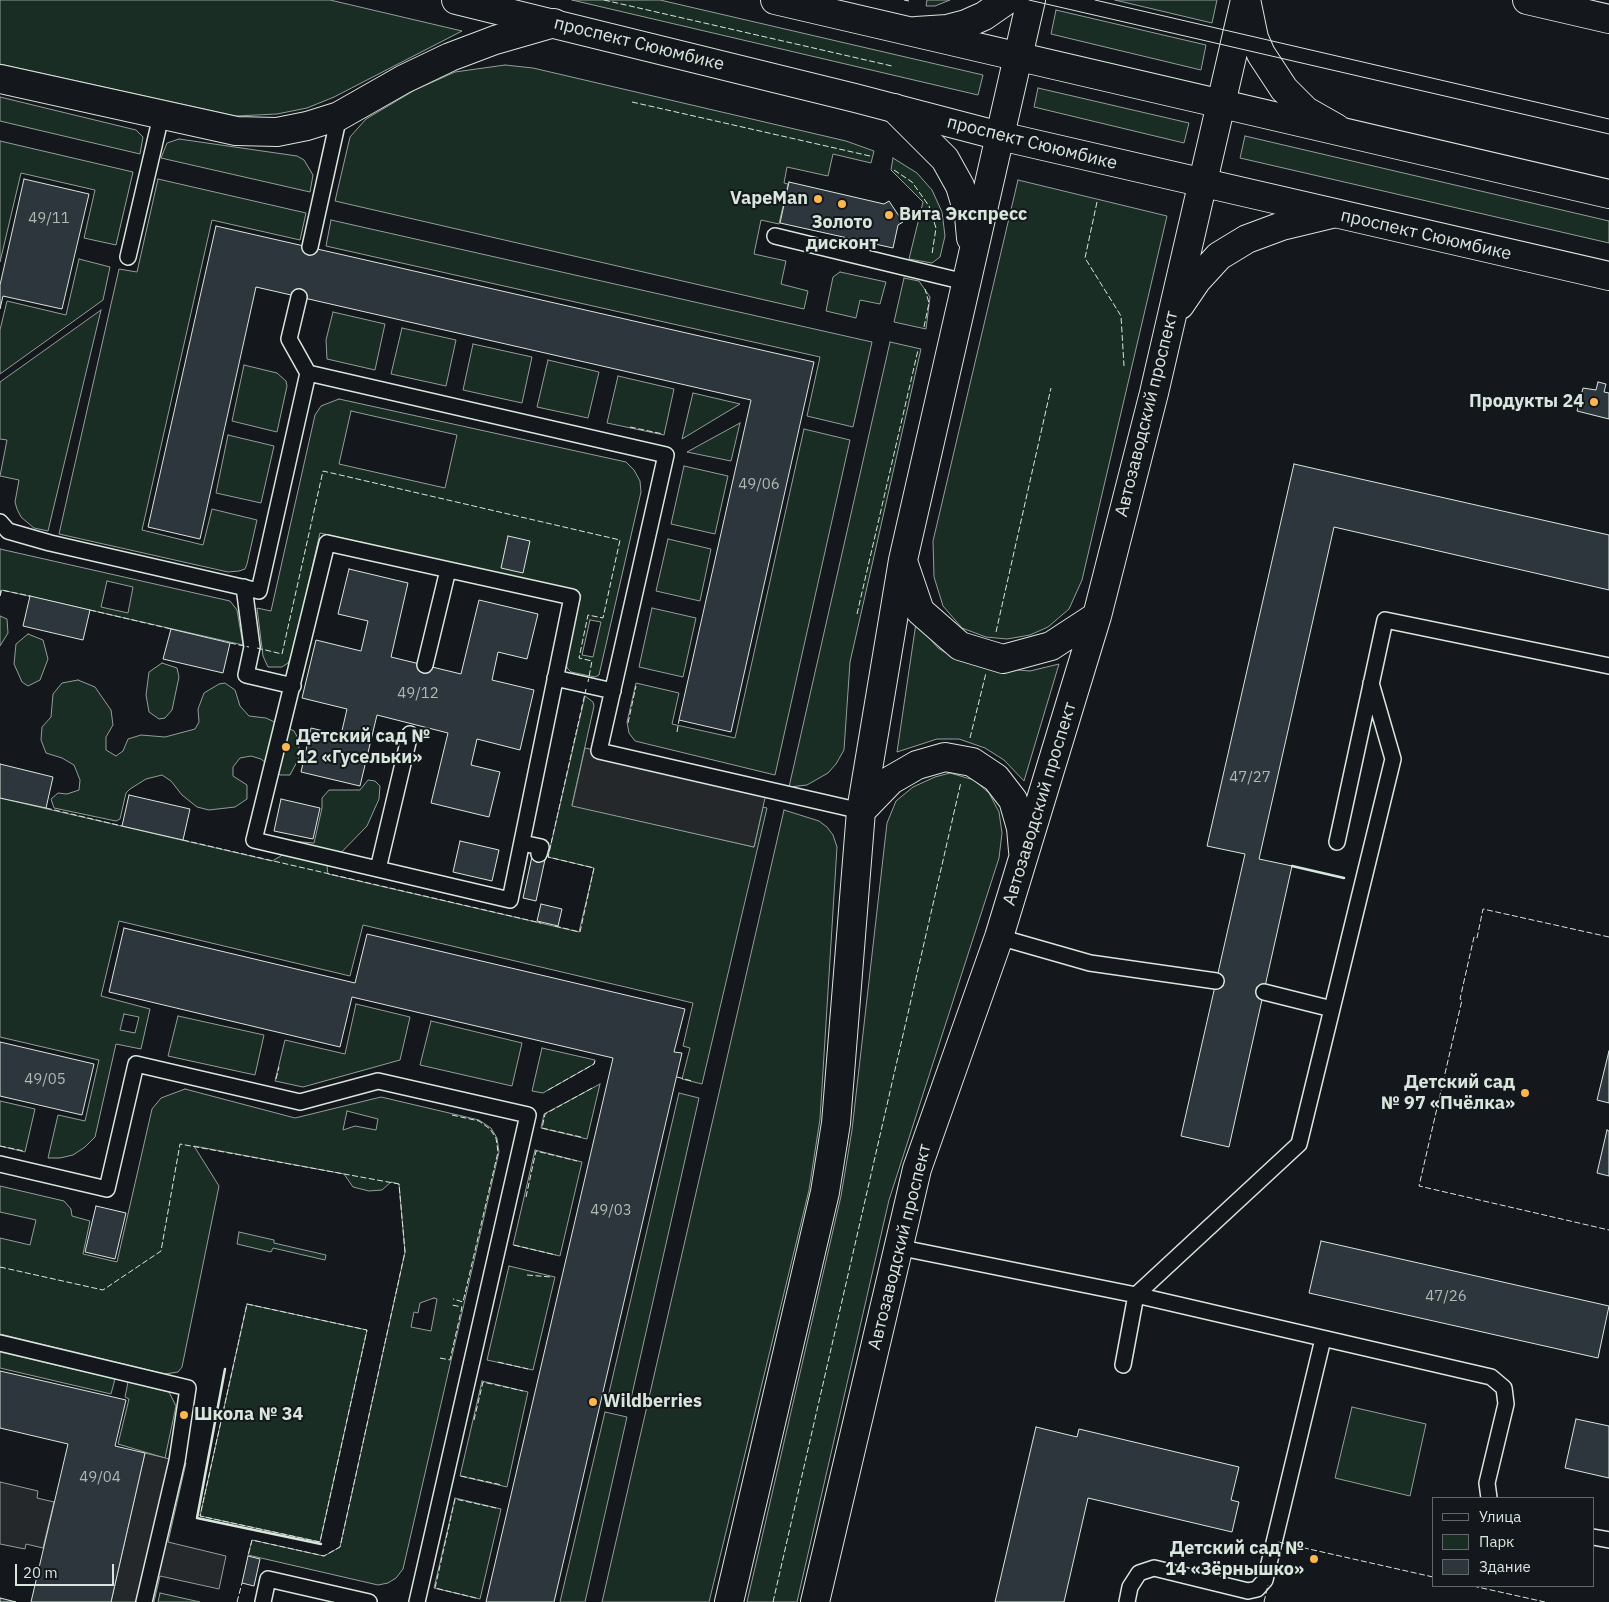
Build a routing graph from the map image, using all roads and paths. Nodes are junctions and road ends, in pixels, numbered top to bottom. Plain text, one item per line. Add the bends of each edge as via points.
1 (456, 0) edge
2 (775, 0) edge
3 (1007, 0) edge
4 (1031, 0) edge
5 (1245, 0) edge
6 (1527, 0) edge
7 (1609, 19) edge
8 (554, 23) junction
9 (911, 32) junction
10 (1018, 56) junction
11 (0, 78) edge
12 (1220, 104) junction
13 (894, 108) junction
14 (161, 116) junction
15 (339, 116) junction
16 (1349, 135) junction
17 (1000, 136) junction
18 (1202, 184) junction
19 (1609, 194) edge
20 (1332, 214) junction
21 (775, 236) dead end
22 (310, 247) dead end
23 (972, 253) junction
24 (128, 257) dead end
25 (1609, 276) edge
26 (965, 282) junction
27 (299, 297) dead end
28 (1170, 322) junction
29 (308, 373) junction
30 (0, 522) edge
31 (903, 560) junction
32 (448, 570) junction
33 (244, 587) junction
34 (1097, 616) junction
35 (425, 665) dead end
36 (1609, 666) edge
37 (555, 678) junction
38 (1371, 684) junction
39 (293, 686) junction
40 (613, 691) junction
41 (410, 734) dead end
42 (861, 810) junction
43 (1337, 842) dead end
44 (522, 843) junction
45 (539, 854) dead end
46 (1024, 860) junction
47 (378, 869) junction
48 (999, 937) junction
49 (1216, 981) dead end
50 (1264, 992) dead end
51 (1332, 1009) junction
52 (0, 1164) edge
53 (897, 1247) junction
54 (1136, 1295) junction
55 (1323, 1339) junction
56 (0, 1343) edge
57 (1124, 1365) dead end
58 (1489, 1497) edge
59 (1594, 1536) edge
60 (1609, 1540) edge
61 (144, 1602) edge
62 (263, 1602) edge
63 (369, 1602) edge
64 (417, 1602) edge
65 (729, 1602) edge
66 (815, 1602) edge
67 (1127, 1602) edge

1 - 8 street, проспект Сююмбике
2 - 9 street
3 - 9 street via 966,24
4 - 10 street
5 - 12 street, Автозаводский проспект
5 - 16 street via 1261,54 1284,89 1306,111
6 - 7 street
8 - 13 street, проспект Сююмбике
8 - 15 street via 450,57
9 - 10 street
10 - 12 street
10 - 17 street
11 - 14 street
12 - 16 street
12 - 18 street, Автозаводский проспект
13 - 17 street, проспект Сююмбике
13 - 23 street via 944,159 960,186 969,216
14 - 15 street via 236,131 277,132
14 - 24 lane
15 - 22 lane
16 - 19 street
17 - 18 street, проспект Сююмбике
17 - 23 street
18 - 20 street, проспект Сююмбике
18 - 28 street, Автозаводский проспект
20 - 25 street, проспект Сююмбике
20 - 28 street via 1247,239 1219,256 1197,280
21 - 26 lane
23 - 26 street
26 - 31 street
27 - 29 lane via 289,339
28 - 34 street, Автозаводский проспект
29 - 33 lane via 259,591
29 - 40 lane via 666,455
30 - 33 lane via 8,531 50,543
31 - 34 street via 920,611 960,646 1004,659 1051,646
31 - 42 street
32 - 35 lane
32 - 37 lane via 572,597
32 - 39 lane via 327,543
33 - 39 lane via 252,647 246,675
34 - 46 street, Автозаводский проспект
36 - 38 lane via 1385,620
37 - 40 lane
37 - 44 lane
38 - 43 lane
38 - 51 lane via 1393,759
39 - 47 lane via 254,840
40 - 42 lane via 599,751
41 - 47 lane
42 - 46 street via 891,780 917,765 945,757 972,762 996,778 1014,800
42 - 65 street via 836,1123 825,1192
44 - 45 lane via 541,847
44 - 47 lane via 510,900
46 - 48 street, Автозаводский проспект
48 - 49 lane via 1090,963
48 - 53 street, Автозаводский проспект via 917,1169
50 - 51 lane
51 - 54 lane via 1299,1144
52 - 64 lane via 107,1189 136,1064 300,1102 378,1081 528,1115
53 - 54 lane
53 - 66 street, Автозаводский проспект
54 - 55 lane
54 - 57 lane
55 - 58 lane via 1491,1377 1504,1388 1506,1404 1487,1483
55 - 67 lane via 1265,1580 1257,1589 1248,1591 1154,1568 1139,1573 1130,1587
56 - 61 lane via 188,1388 177,1461
59 - 60 lane
62 - 63 lane via 268,1579

